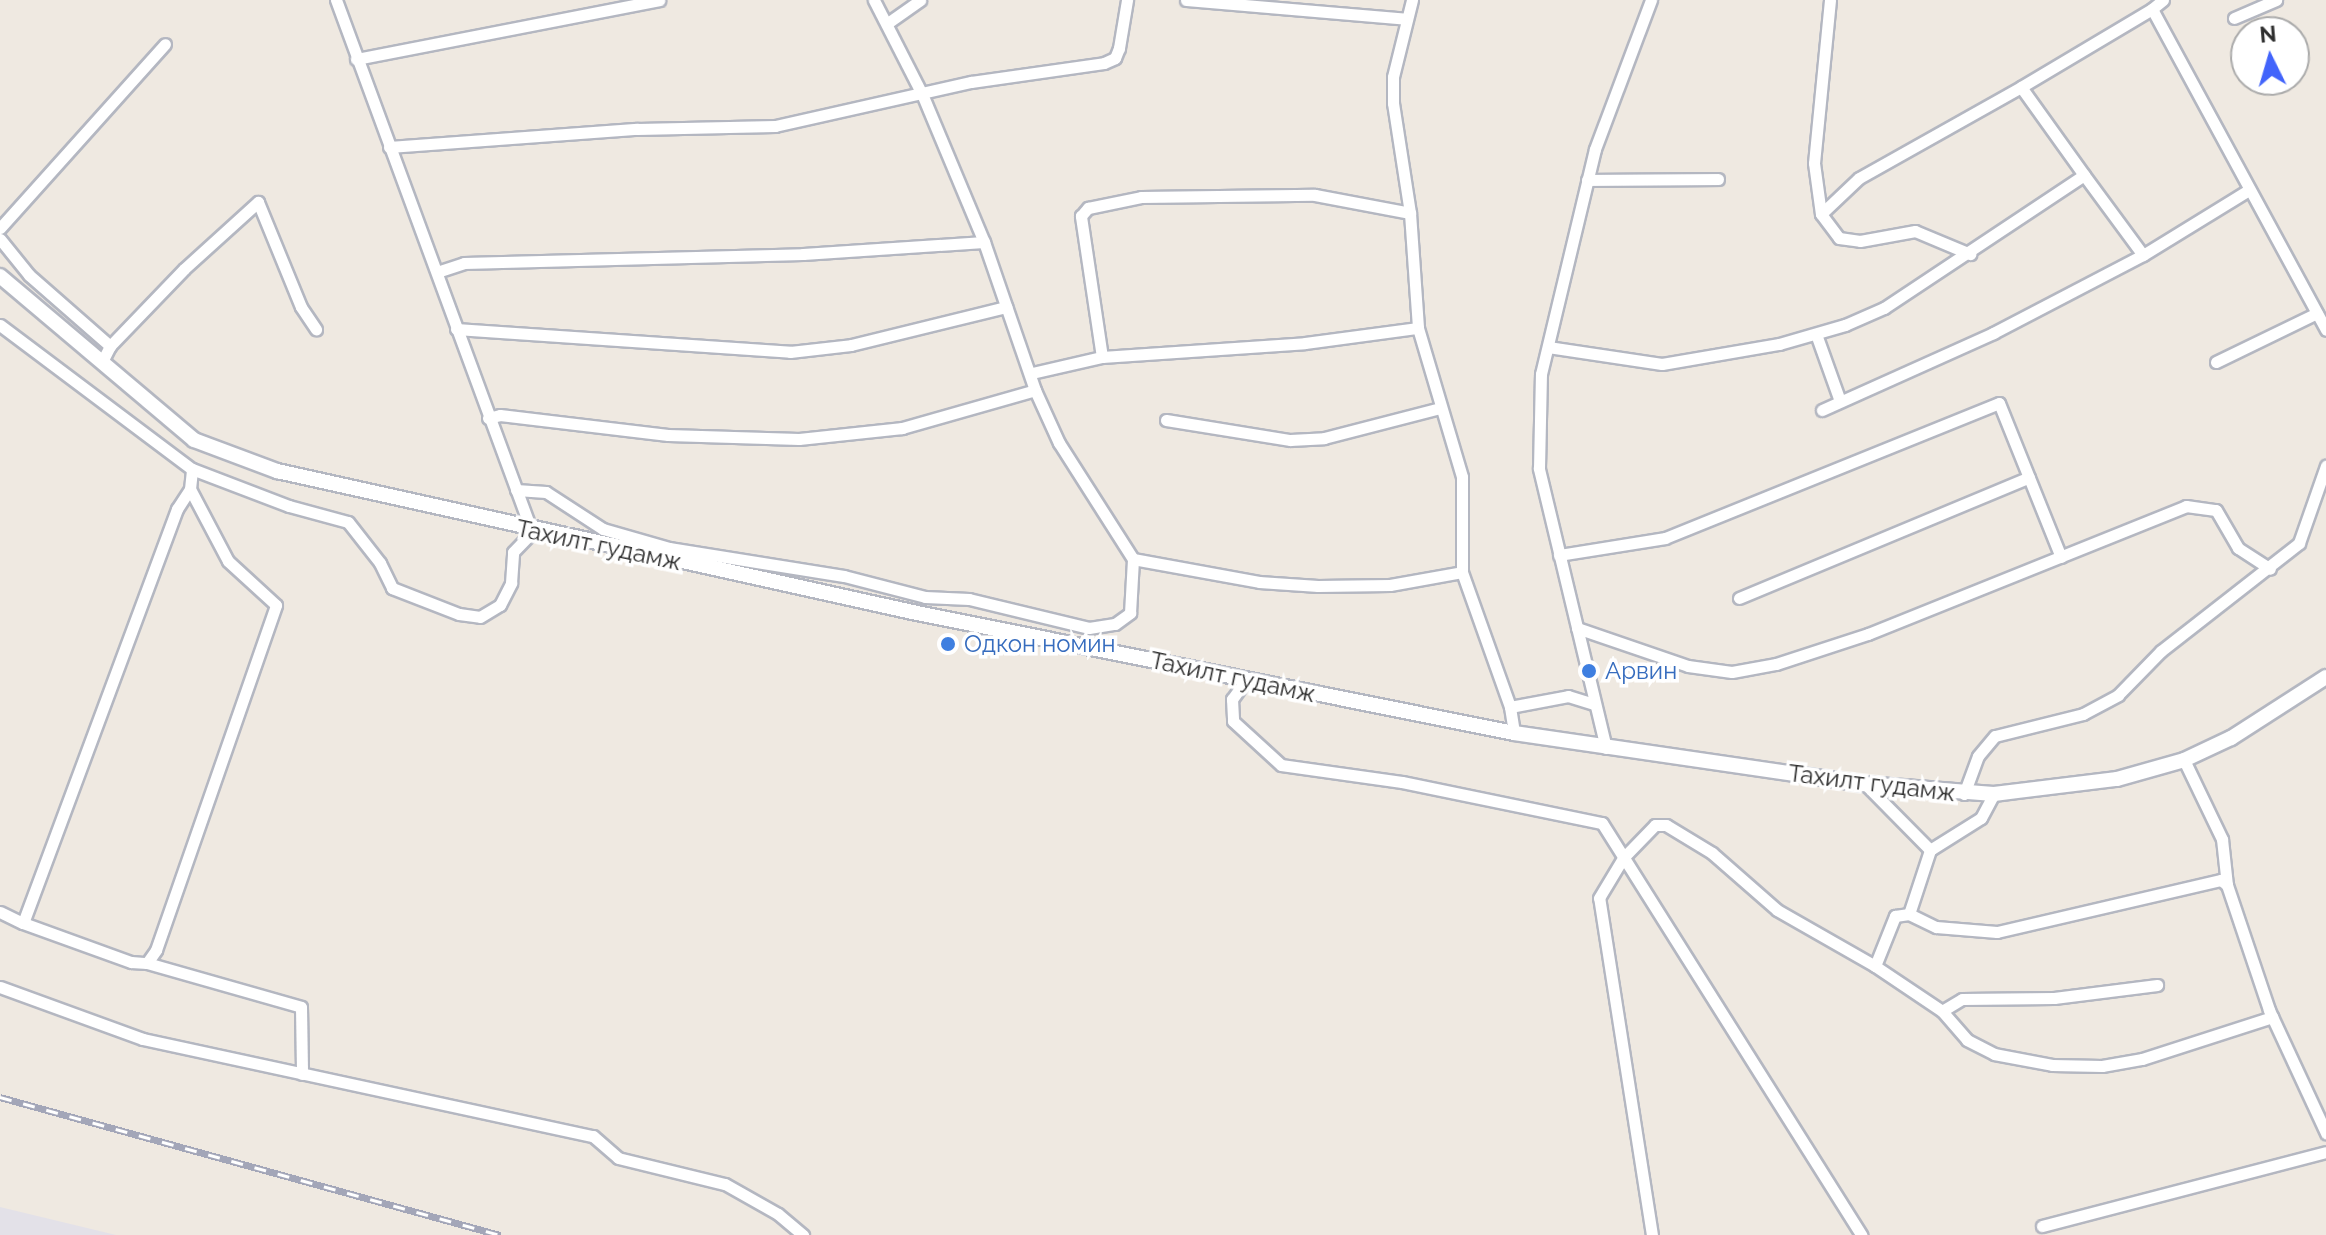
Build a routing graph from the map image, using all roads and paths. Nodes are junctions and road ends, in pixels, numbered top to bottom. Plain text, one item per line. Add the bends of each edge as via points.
1 (336, 0) edge
2 (659, 0) edge
3 (874, 0) edge
4 (920, 0) edge
5 (1127, 0) edge
6 (1186, 0) edge
7 (1412, 0) edge
8 (1651, 0) edge
9 (1830, 0) edge
10 (2163, 0) edge
11 (2276, 0) edge
12 (2152, 9) junction
13 (2239, 16) edge
14 (1406, 19) junction
15 (889, 22) junction
16 (165, 44) dead end
17 (356, 59) junction
18 (2021, 87) junction
19 (922, 94) junction
20 (389, 147) junction
21 (2084, 175) junction
22 (1718, 179) dead end
23 (1587, 180) junction
24 (2247, 191) junction
25 (1410, 213) junction
26 (1821, 214) junction
27 (0, 228) edge
28 (0, 239) edge
29 (984, 242) junction
30 (1970, 254) junction
31 (2143, 255) junction
32 (437, 272) junction
33 (0, 276) edge
34 (1006, 307) junction
35 (2317, 313) junction
36 (0, 325) edge
37 (1418, 328) junction
38 (316, 329) dead end
39 (456, 329) junction
40 (2326, 330) edge
41 (1816, 334) junction
42 (110, 346) junction
43 (1548, 347) junction
44 (1102, 357) junction
45 (102, 362) junction
46 (2216, 362) dead end
47 (1032, 373) junction
48 (1035, 390) junction
49 (1840, 401) junction
50 (1440, 408) junction
51 (1822, 410) dead end
52 (488, 418) junction
53 (1166, 420) dead end
54 (2326, 466) edge
55 (192, 469) junction
56 (2029, 477) junction
57 (190, 489) junction
58 (516, 490) junction
59 (532, 532) junction
60 (1559, 555) junction
61 (2061, 557) junction
62 (1133, 559) junction
63 (2270, 569) junction
64 (1462, 572) junction
65 (925, 597) junction
66 (1739, 598) dead end
67 (917, 613) junction
68 (1069, 624) junction
69 (1577, 628) junction
70 (1066, 642) junction
71 (2326, 677) edge
72 (1246, 680) junction
73 (1594, 704) junction
74 (1510, 707) junction
75 (1514, 733) junction
76 (1606, 748) junction
77 (2184, 760) junction
78 (1865, 784) junction
79 (1964, 794) junction
80 (1994, 794) junction
81 (1930, 850) junction
82 (1623, 858) junction
83 (2227, 885) junction
84 (0, 912) edge
85 (1909, 914) junction
86 (23, 923) junction
87 (147, 963) junction
88 (1875, 966) junction
89 (2157, 985) dead end
90 (0, 987) edge
91 (1942, 1011) junction
92 (2272, 1017) junction
93 (302, 1074) junction
94 (2326, 1133) edge
95 (2326, 1152) edge
96 (2042, 1226) dead end
97 (803, 1235) edge
98 (1652, 1235) edge
99 (1861, 1235) edge

1 - 17 street
2 - 17 street
3 - 15 street
4 - 15 street
5 - 19 street via 1115,58
6 - 14 street
7 - 14 street
8 - 23 street
9 - 26 street via 1814,163
10 - 12 street
11 - 13 street
12 - 18 street
12 - 24 street
14 - 25 street via 1393,103
15 - 19 street
16 - 27 street
17 - 20 street
18 - 21 street
18 - 26 street via 1859,178
19 - 20 street via 775,126 637,129
19 - 29 street
20 - 32 street
21 - 30 street
21 - 31 street
22 - 23 street
23 - 43 street
24 - 31 street
24 - 35 street
25 - 37 street
25 - 44 street via 1288,194 1141,197 1088,208 1081,216
26 - 30 street via 1839,238 1860,241 1915,231
28 - 42 street via 29,275
29 - 32 street via 803,254 464,263
29 - 34 street
30 - 41 street via 1884,308
31 - 49 street via 1885,386
32 - 39 street
33 - 45 main road, Тахилт гудамж
34 - 39 street via 851,345 790,352
34 - 47 street
35 - 40 street
35 - 46 street
36 - 55 street
37 - 44 street via 1305,343
37 - 50 street
38 - 42 street via 301,307 258,202
39 - 52 street
41 - 43 street via 1662,364
41 - 49 street
42 - 45 street
43 - 60 street via 1541,374 1539,468
44 - 47 street
45 - 59 main road, Тахилт гудамж via 194,440 277,471
47 - 48 street
48 - 52 street via 902,428 799,439 668,435 500,415
48 - 62 street via 1059,443
49 - 51 street
50 - 53 street via 1324,438 1290,440
50 - 64 street via 1462,477
52 - 58 street
54 - 63 street via 2299,543
55 - 57 street
55 - 59 street via 348,522 392,588 459,614 480,617 500,605 511,583 513,552
56 - 60 street via 1999,403 1665,538
56 - 61 street
56 - 66 street
57 - 86 street via 177,509
57 - 87 street via 228,561 276,605 189,861
58 - 59 street
58 - 65 street via 546,492 603,529 669,548 831,573
59 - 67 main road, Тахилт гудамж
60 - 69 street
61 - 63 street via 2186,506 2216,510 2238,548
61 - 69 street via 1868,634 1776,664 1732,672 1688,666
62 - 64 street via 1259,582 1318,586 1390,585
62 - 68 street via 1130,613 1115,624
63 - 79 street via 2161,651 2118,695 2083,714 1995,736 1978,756
64 - 74 street
65 - 67 street
65 - 68 street via 969,599
67 - 70 main road, Тахилт гудамж
68 - 70 street
69 - 73 street
70 - 72 main road, Тахилт гудамж
71 - 77 main road, Тахилт гудамж via 2231,738
72 - 75 main road, Тахилт гудамж
72 - 82 street via 1232,699 1233,721 1281,765 1402,782 1602,823
73 - 74 street via 1568,696
73 - 76 street
74 - 75 street
75 - 76 main road, Тахилт гудамж
76 - 78 main road, Тахилт гудамж
77 - 80 main road, Тахилт гудамж via 2117,779
77 - 83 street via 2222,839
78 - 79 main road, Тахилт гудамж
78 - 81 street
79 - 80 main road, Тахилт гудамж
80 - 81 street via 1981,818
81 - 85 street
82 - 88 street via 1655,825 1666,825 1712,853 1777,910
82 - 98 street via 1599,898
82 - 99 street
83 - 85 street via 2213,880 1997,932 1936,927
83 - 92 street
84 - 86 street
85 - 88 street via 1895,916
86 - 87 street
87 - 93 street via 301,1007
88 - 91 street
89 - 91 street via 2054,998 1962,999
90 - 93 street via 143,1039
91 - 92 street via 1967,1040 1994,1054 2052,1065 2102,1066 2142,1059
92 - 94 street
93 - 97 street via 384,1094 470,1105 593,1136 618,1158 725,1184
95 - 96 street

